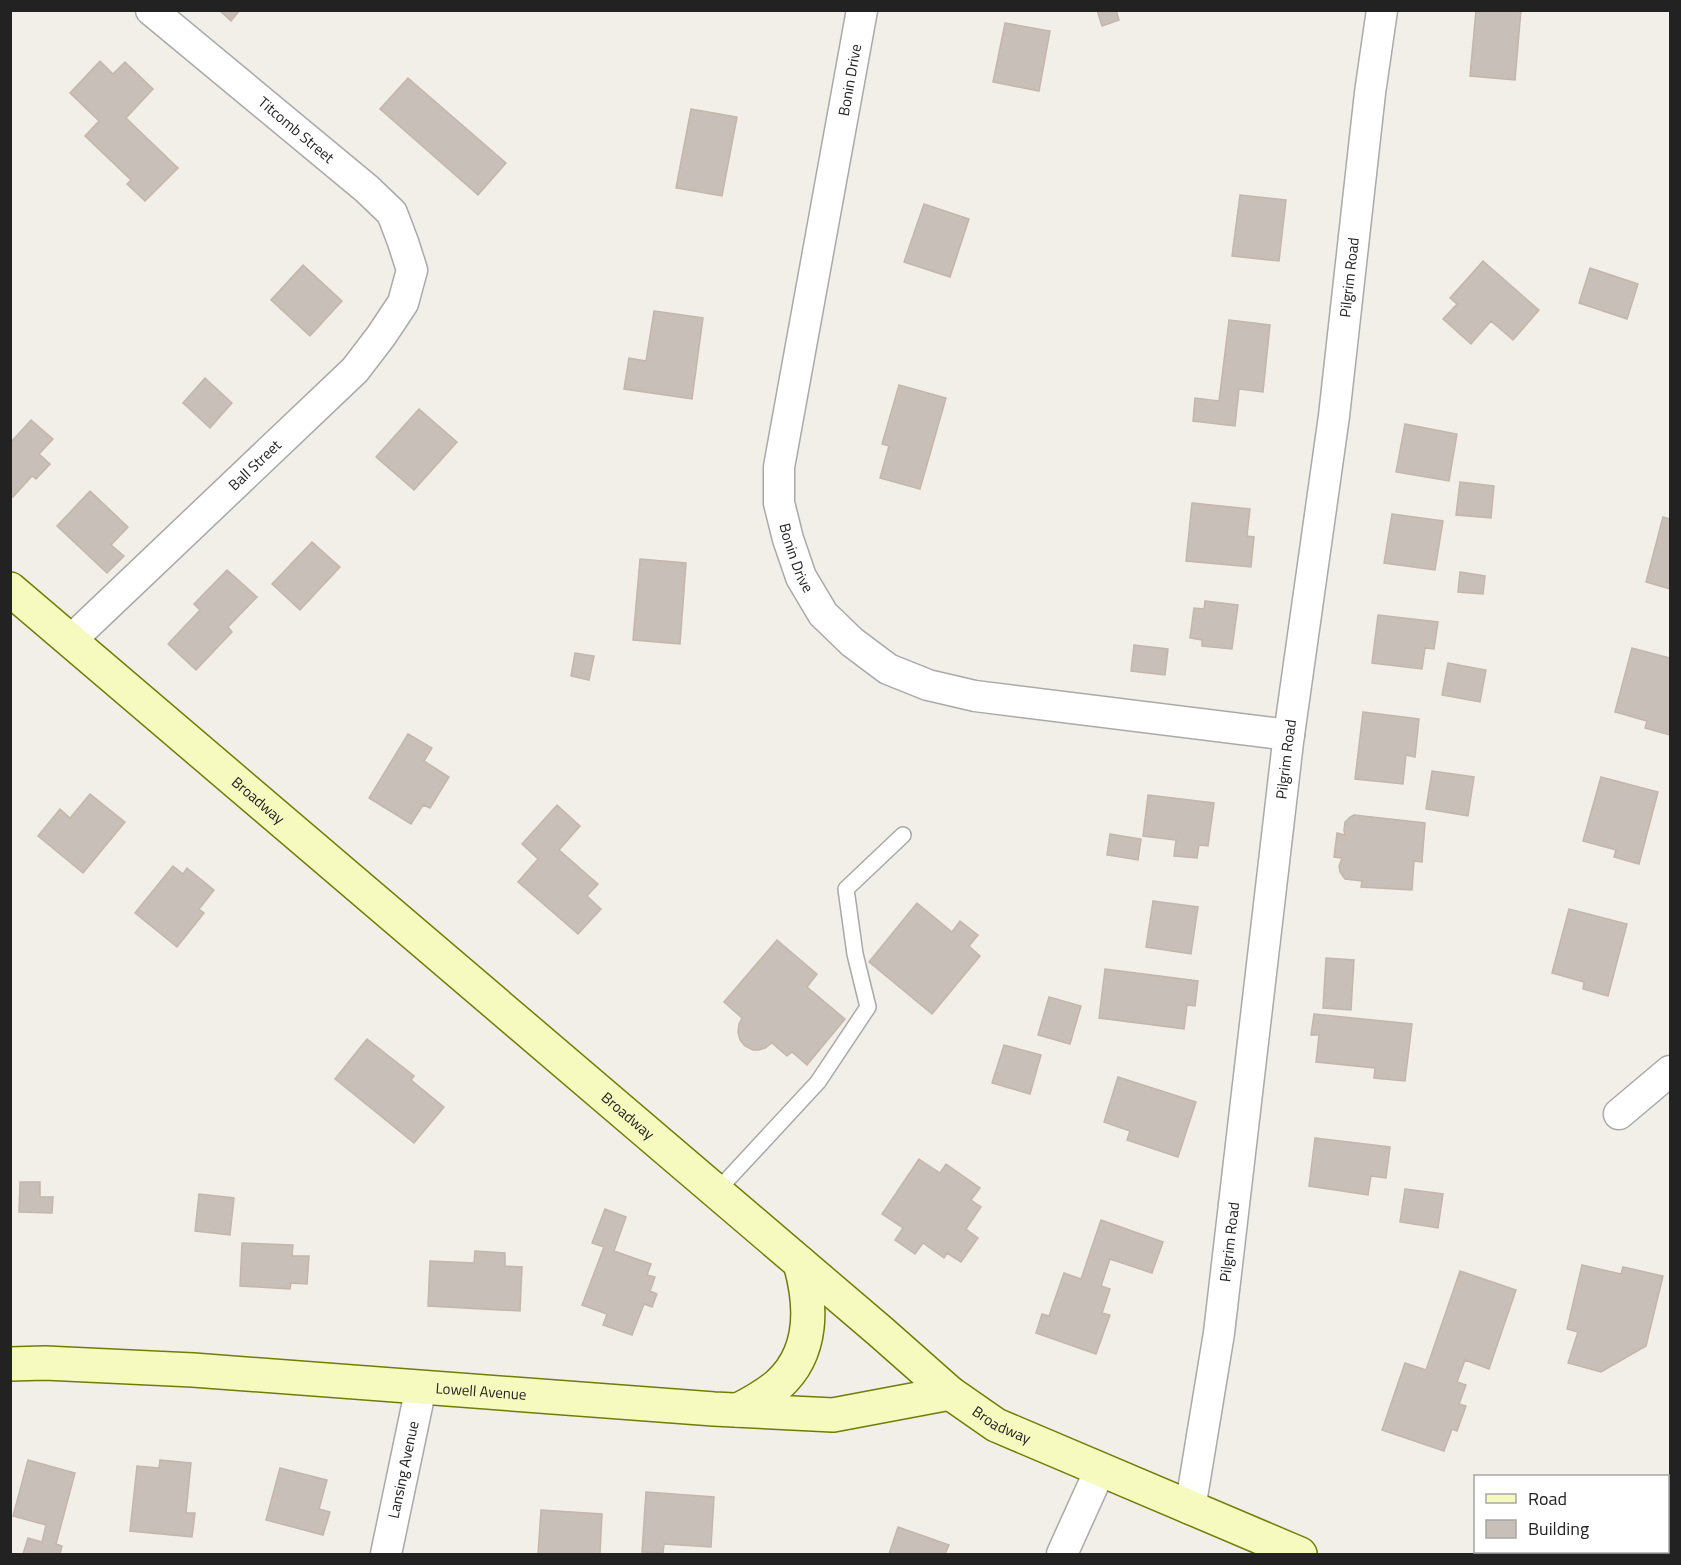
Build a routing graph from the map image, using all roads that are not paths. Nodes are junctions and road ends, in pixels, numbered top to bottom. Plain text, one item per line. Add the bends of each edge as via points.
1 (151, 10) edge
2 (862, 10) edge
3 (1382, 10) edge
4 (412, 270) joint
5 (10, 589) edge
6 (70, 641) junction
7 (1289, 735) junction
8 (903, 836) dead end
9 (1671, 1071) edge
10 (1619, 1114) dead end
11 (716, 1191) junction
12 (800, 1263) junction
13 (10, 1364) edge
14 (421, 1387) junction
15 (950, 1393) junction
16 (738, 1410) junction
17 (1100, 1470) junction
18 (1190, 1509) junction
19 (386, 1554) edge
20 (1062, 1554) edge
21 (1300, 1554) edge

1 - 4 street, Titcomb Street via 392,213
2 - 7 street, Bonin Drive via 779,467 779,503 801,577 823,614 852,642 888,669 928,685 975,696
3 - 7 street, Pilgrim Road via 1334,416
4 - 6 street, Ball Street via 403,303 355,370
5 - 6 main road, Broadway
6 - 11 main road, Broadway
7 - 18 street, Pilgrim Road via 1219,1333
8 - 11 lane via 846,890 868,1007 818,1082
9 - 10 street
11 - 12 main road, Broadway
12 - 15 main road, Broadway
12 - 16 main road via 808,1310 800,1356 779,1385
13 - 14 main road, Lowell Avenue via 193,1370
14 - 16 main road, Lowell Avenue
14 - 19 street, Lansing Avenue
15 - 16 main road, Lowell Avenue via 833,1415
15 - 17 main road, Broadway via 996,1425
17 - 18 main road, Broadway
17 - 20 street
18 - 21 main road, Broadway

